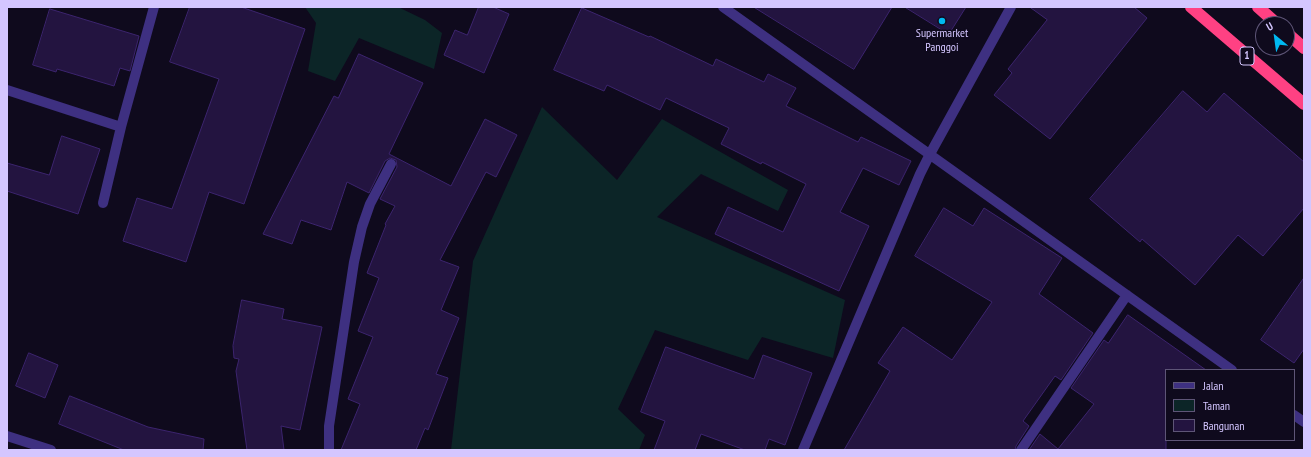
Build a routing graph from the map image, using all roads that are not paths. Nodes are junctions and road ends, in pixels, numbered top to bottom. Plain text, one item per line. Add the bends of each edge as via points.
1 (154, 7) edge
2 (723, 7) edge
3 (1011, 7) edge
4 (1191, 7) edge
5 (1258, 7) edge
6 (1268, 16) edge
7 (1295, 40) edge
8 (1304, 48) edge
9 (7, 90) edge
10 (1304, 104) edge
11 (121, 127) junction
12 (930, 154) junction
13 (391, 164) dead end
14 (103, 203) dead end
15 (1127, 295) junction
16 (1231, 369) edge
17 (1295, 416) edge
18 (1304, 422) edge
19 (7, 436) edge
20 (51, 450) edge
21 (329, 450) edge
22 (803, 450) edge
23 (1021, 450) edge

1 - 11 street
2 - 12 street
3 - 12 street
4 - 10 highway, 1
5 - 6 highway
7 - 8 highway
9 - 11 street
11 - 14 street
12 - 15 street
12 - 22 street
13 - 21 street via 370,204 354,262 329,426
15 - 16 street
15 - 23 street
17 - 18 street
19 - 20 street

